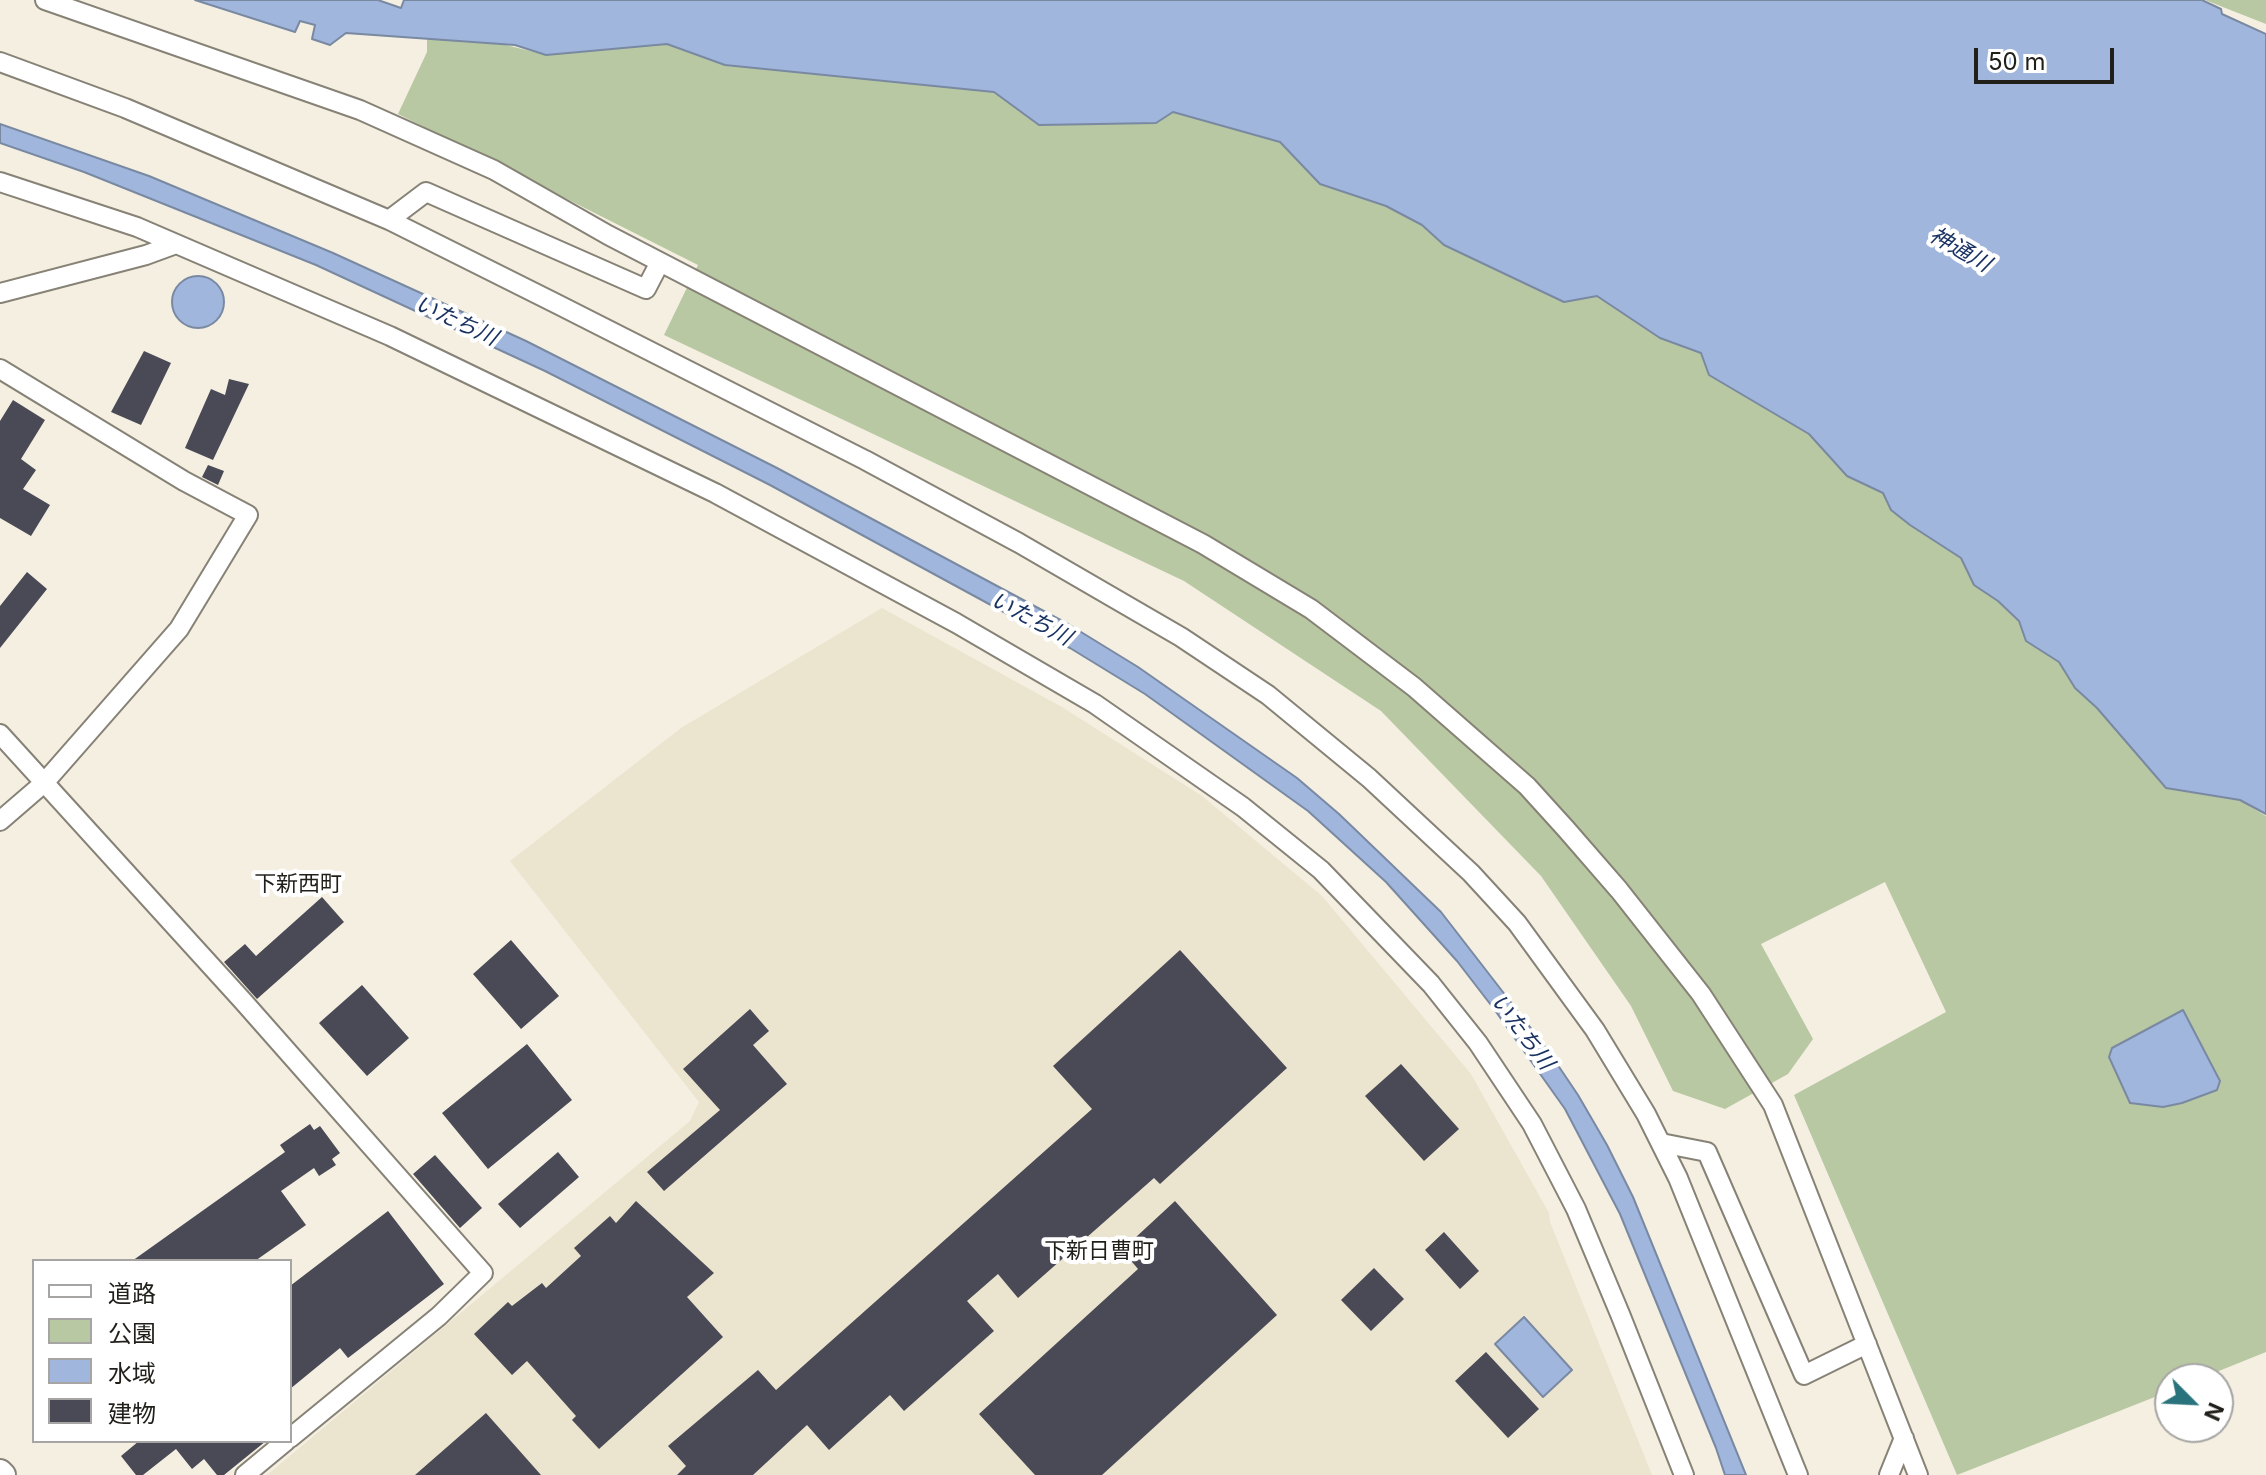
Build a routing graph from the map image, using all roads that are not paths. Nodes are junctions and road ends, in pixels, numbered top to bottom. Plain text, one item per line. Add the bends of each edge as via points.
1 (45, 0) edge
2 (0, 62) edge
3 (0, 182) edge
4 (389, 220) junction
5 (176, 244) junction
6 (660, 262) junction
7 (0, 293) edge
8 (0, 369) edge
9 (0, 734) edge
10 (44, 783) junction
11 (0, 821) edge
12 (1661, 1143) junction
13 (1867, 1344) junction
14 (292, 1437) edge
15 (1904, 1438) junction
16 (284, 1443) edge
17 (245, 1475) edge
18 (1684, 1475) edge
19 (1798, 1475) edge
20 (1889, 1475) edge
21 (1918, 1475) edge

1 - 6 street via 360,110 494,170
2 - 4 street via 125,108
3 - 5 street
4 - 6 street via 426,192 646,289
4 - 12 street via 1019,543 1181,637 1268,695 1369,778 1517,923 1595,1030
5 - 7 street
5 - 18 street via 390,336 715,493 956,623 1095,704 1243,807 1321,870 1431,984 1532,1124 1576,1209
6 - 13 street via 1189,536 1311,609 1414,687 1527,786 1701,994 1773,1105
8 - 10 street via 248,515 179,629
9 - 10 street
10 - 11 street
10 - 14 street via 483,1273 439,1316
12 - 13 street via 1707,1152 1804,1375
12 - 19 street
13 - 15 street
15 - 20 street
15 - 21 street
16 - 17 street

